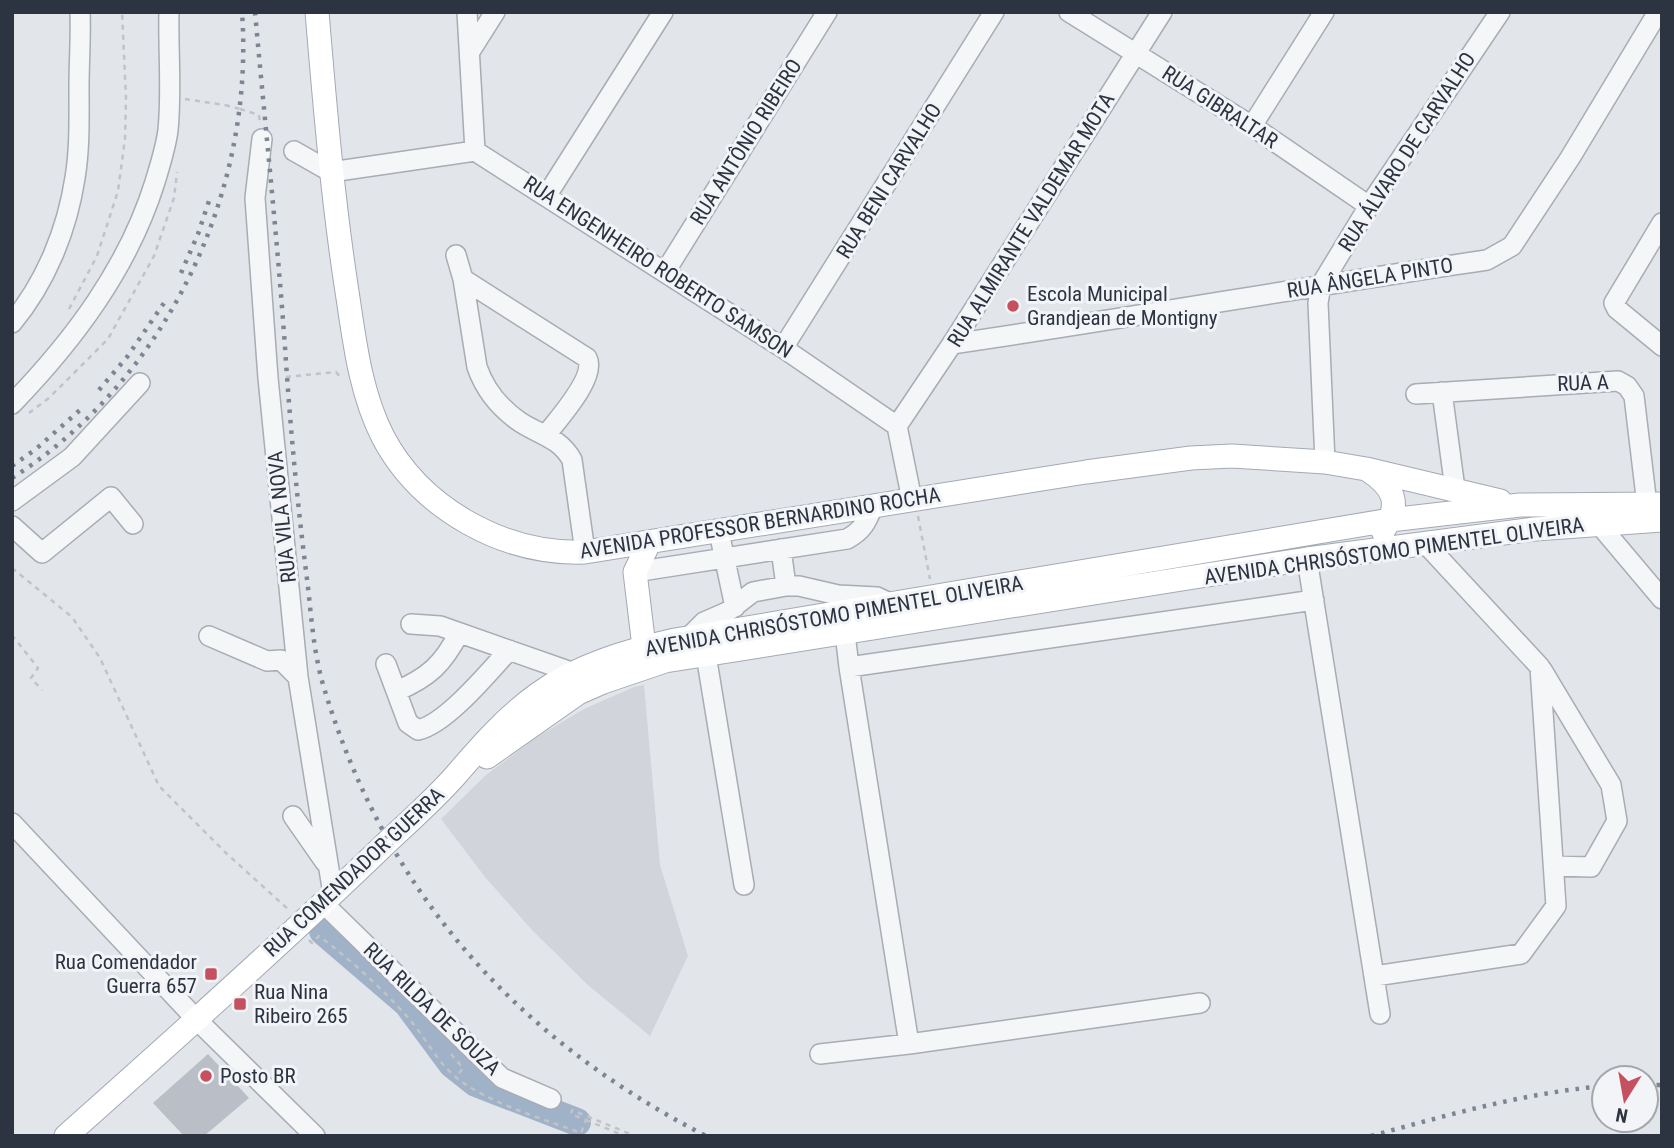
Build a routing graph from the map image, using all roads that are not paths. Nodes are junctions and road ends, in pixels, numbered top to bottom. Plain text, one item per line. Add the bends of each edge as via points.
1 (80, 12) edge
2 (169, 12) edge
3 (317, 12) edge
4 (467, 12) edge
5 (495, 12) edge
6 (663, 12) edge
7 (827, 12) edge
8 (994, 12) edge
9 (1069, 12) edge
10 (1162, 12) edge
11 (1324, 12) edge
12 (1500, 12) edge
13 (1658, 12) edge
14 (471, 50) junction
15 (1136, 53) junction
16 (1252, 126) junction
17 (262, 139) road end
18 (295, 151) dead end
19 (475, 151) junction
20 (331, 172) junction
21 (547, 195) junction
22 (1369, 206) junction
23 (1659, 236) edge
24 (456, 255) dead end
25 (665, 272) junction
26 (463, 279) junction
27 (1321, 285) junction
28 (12, 323) edge
29 (952, 344) junction
30 (1662, 346) edge
31 (783, 348) junction
32 (140, 383) dead end
33 (1442, 392) junction
34 (1416, 394) dead end
35 (12, 404) edge
36 (897, 426) junction
37 (546, 435) junction
38 (1325, 462) junction
39 (1366, 469) junction
40 (1455, 489) junction
41 (914, 500) junction
42 (12, 501) edge
43 (1520, 505) junction
44 (873, 506) junction
45 (1657, 510) edge
46 (802, 517) junction
47 (1390, 520) junction
48 (1598, 523) junction
49 (133, 524) dead end
50 (12, 526) edge
51 (719, 532) junction
52 (649, 543) junction
53 (1425, 543) junction
54 (806, 545) junction
55 (781, 549) junction
56 (596, 550) junction
57 (723, 558) junction
58 (1316, 558) junction
59 (635, 572) junction
60 (786, 586) junction
61 (1662, 599) edge
62 (1314, 600) junction
63 (892, 605) junction
64 (735, 607) junction
65 (411, 624) dead end
66 (459, 633) junction
67 (845, 633) junction
68 (209, 636) dead end
69 (688, 638) junction
70 (644, 647) junction
71 (509, 650) junction
72 (706, 655) junction
73 (665, 662) junction
74 (386, 664) dead end
75 (849, 667) junction
76 (1540, 667) junction
77 (574, 673) junction
78 (298, 677) junction
79 (397, 691) junction
80 (454, 777) junction
81 (293, 816) dead end
82 (12, 823) edge
83 (328, 866) junction
84 (1553, 866) junction
85 (744, 885) dead end
86 (314, 911) junction
87 (1375, 976) junction
88 (1200, 1003) dead end
89 (1380, 1014) dead end
90 (196, 1018) junction
91 (909, 1044) junction
92 (820, 1054) dead end
93 (551, 1099) dead end
94 (66, 1136) edge
95 (315, 1136) edge

1 - 28 street via 76,176 44,275
2 - 35 street via 168,131 132,243 69,342
3 - 20 main road, AVENIDA PROFESSOR BERNARDINO ROCHA
4 - 14 street
5 - 14 street
6 - 21 street
7 - 25 street, RUA ANTÔNIO RIBEIRO
8 - 31 street, RUA BENI CARVALHO
9 - 15 street, RUA GIBRALTAR
10 - 15 street, RUA ALMIRANTE VALDEMAR MOTA
11 - 16 street
12 - 22 street, RUA ÁLVARO DE CARVALHO
13 - 27 street, RUA ÂNGELA PINTO via 1512,246 1487,260
14 - 19 street
15 - 16 street, RUA GIBRALTAR
15 - 29 street, RUA ALMIRANTE VALDEMAR MOTA
16 - 22 street, RUA GIBRALTAR
17 - 78 street, RUA VILA NOVA via 255,198
18 - 20 street
19 - 20 street
19 - 21 street, RUA ENGENHEIRO ROBERTO SAMSON
20 - 56 main road, AVENIDA PROFESSOR BERNARDINO ROCHA via 365,386 383,436 398,460 440,504 492,536 546,550
21 - 25 street, RUA ENGENHEIRO ROBERTO SAMSON
22 - 27 street, RUA ÁLVARO DE CARVALHO
23 - 30 street via 1615,306
24 - 26 street
25 - 31 street, RUA ENGENHEIRO ROBERTO SAMSON
26 - 37 street via 481,380 507,412
26 - 37 street via 587,358 588,378
27 - 29 street, RUA ÂNGELA PINTO
27 - 38 street, RUA ÁLVARO DE CARVALHO
29 - 36 street, RUA ALMIRANTE VALDEMAR MOTA
31 - 36 street, RUA ENGENHEIRO ROBERTO SAMSON
32 - 42 street via 72,457
33 - 34 street, RUA A
33 - 40 street
33 - 45 street, RUA A via 1618,381 1634,396
36 - 41 street
37 - 56 street via 565,448 572,460
38 - 39 main road, AVENIDA PROFESSOR BERNARDINO ROCHA
38 - 41 main road, AVENIDA PROFESSOR BERNARDINO ROCHA via 1191,458
39 - 40 main road, AVENIDA PROFESSOR BERNARDINO ROCHA
39 - 47 main road via 1389,486 1394,509
40 - 43 main road, AVENIDA PROFESSOR BERNARDINO ROCHA
41 - 44 main road, AVENIDA PROFESSOR BERNARDINO ROCHA
43 - 45 main road, AVENIDA CHRISÓSTOMO PIMENTEL OLIVEIRA
43 - 47 main road, AVENIDA CHRISÓSTOMO PIMENTEL OLIVEIRA
44 - 46 main road, AVENIDA PROFESSOR BERNARDINO ROCHA
44 - 54 street via 860,532 847,539
45 - 48 main road, AVENIDA CHRISÓSTOMO PIMENTEL OLIVEIRA
46 - 51 main road, AVENIDA PROFESSOR BERNARDINO ROCHA
46 - 54 street
47 - 58 main road via 1374,540
47 - 63 main road, AVENIDA CHRISÓSTOMO PIMENTEL OLIVEIRA
48 - 53 main road, AVENIDA CHRISÓSTOMO PIMENTEL OLIVEIRA
48 - 61 street
49 - 50 street via 111,497 42,552
51 - 52 main road, AVENIDA PROFESSOR BERNARDINO ROCHA
51 - 57 street
52 - 56 main road, AVENIDA PROFESSOR BERNARDINO ROCHA
52 - 59 main road
53 - 58 main road, AVENIDA CHRISÓSTOMO PIMENTEL OLIVEIRA
53 - 76 street
54 - 55 street
55 - 57 street
55 - 60 street
56 - 59 main road via 617,554
57 - 59 street
57 - 64 street
58 - 62 street
58 - 67 main road, AVENIDA CHRISÓSTOMO PIMENTEL OLIVEIRA
59 - 70 main road
60 - 63 street via 877,597
60 - 64 street via 753,592
62 - 75 street
62 - 87 street
63 - 69 main road, AVENIDA CHRISÓSTOMO PIMENTEL OLIVEIRA
64 - 69 street via 704,622
65 - 66 street via 440,625
66 - 71 street
66 - 79 street via 436,668
67 - 72 main road, AVENIDA CHRISÓSTOMO PIMENTEL OLIVEIRA
67 - 75 street
68 - 78 street via 267,661 281,660
69 - 70 main road, AVENIDA CHRISÓSTOMO PIMENTEL OLIVEIRA
70 - 73 main road
70 - 77 main road, AVENIDA CHRISÓSTOMO PIMENTEL OLIVEIRA
71 - 77 street
71 - 79 street via 450,709 418,730 408,723
72 - 73 main road, AVENIDA CHRISÓSTOMO PIMENTEL OLIVEIRA
72 - 85 street
73 - 80 main road, AVENIDA CHRISÓSTOMO PIMENTEL OLIVEIRA via 579,693
74 - 79 street
75 - 91 street
76 - 84 street
76 - 84 street via 1612,785 1617,821 1591,867
77 - 80 main road, AVENIDA CHRISÓSTOMO PIMENTEL OLIVEIRA via 537,695 478,748
78 - 83 street, RUA VILA NOVA
80 - 86 main road, RUA COMENDADOR GUERRA
81 - 83 street
82 - 90 street
83 - 86 street, RUA VILA NOVA
84 - 87 street via 1556,906 1521,954
86 - 90 main road, RUA COMENDADOR GUERRA
86 - 93 street, RUA RILDA DE SOUZA via 502,1078
87 - 89 street
88 - 91 street
90 - 94 main road, RUA COMENDADOR GUERRA
90 - 95 street
91 - 92 street

